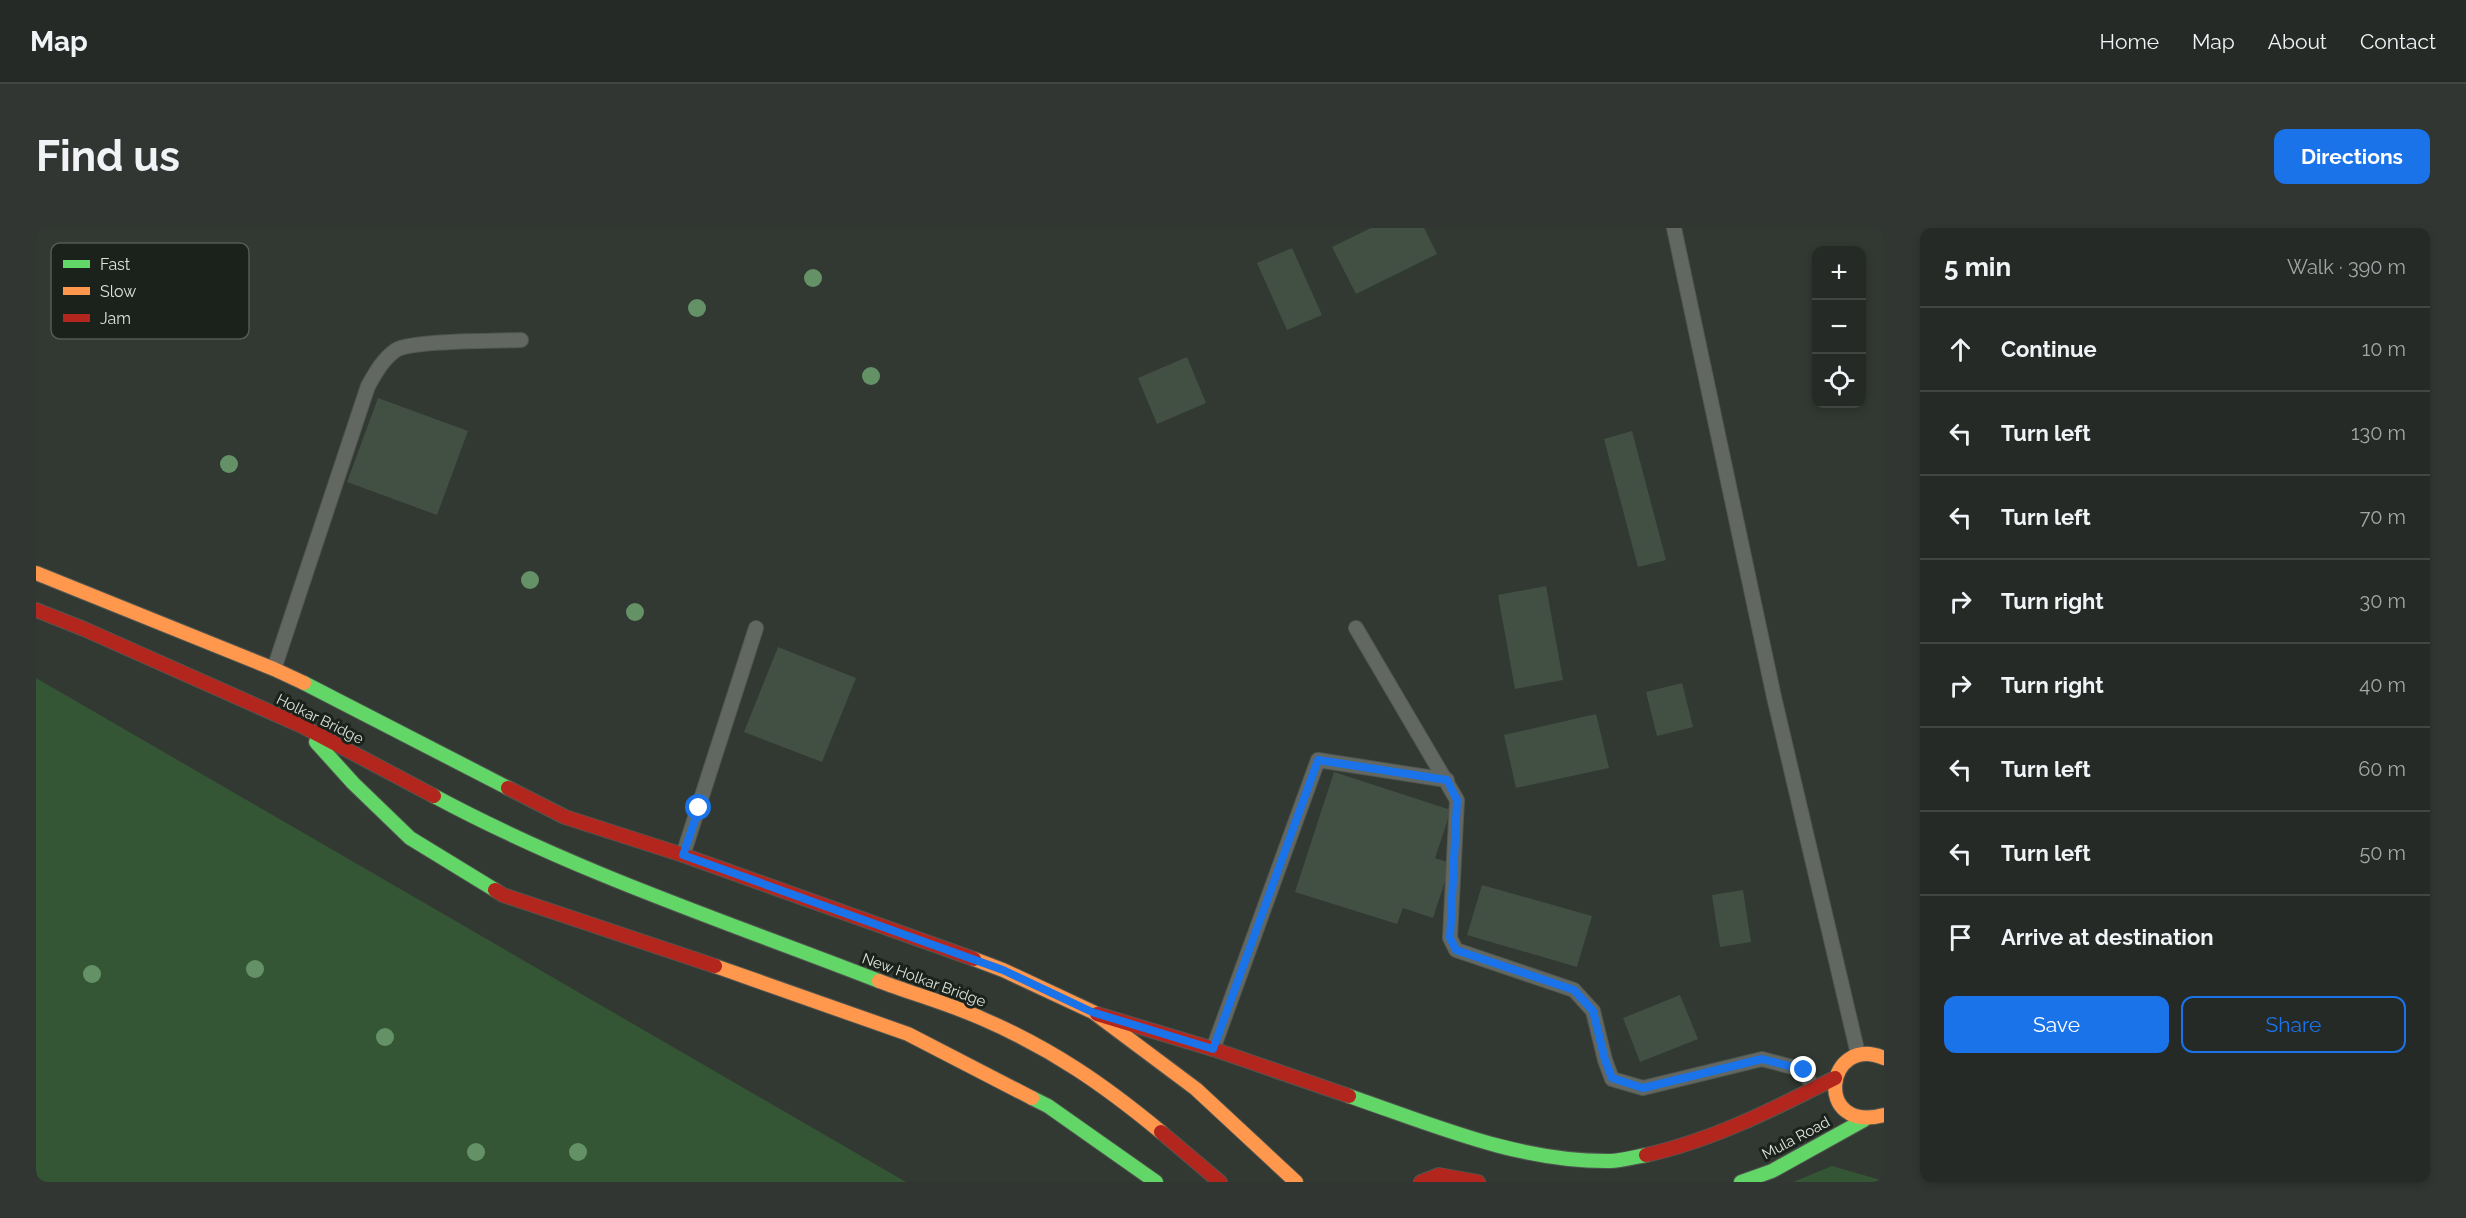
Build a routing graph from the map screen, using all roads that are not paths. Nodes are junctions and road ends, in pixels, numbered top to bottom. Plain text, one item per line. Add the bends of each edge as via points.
1 (1674, 228) edge
2 (521, 340) dead end
3 (36, 573) edge
4 (36, 610) edge
5 (756, 628) dead end
6 (1356, 628) dead end
7 (274, 669) junction
8 (302, 726) junction
9 (1447, 780) junction
10 (683, 855) junction
11 (584, 867) joint
12 (1092, 1012) junction
13 (1213, 1049) junction
14 (1858, 1054) junction
15 (1883, 1057) edge
16 (1834, 1078) junction
17 (1814, 1088) junction
18 (1884, 1115) edge
19 (1864, 1120) junction
20 (1156, 1182) edge
21 (1220, 1182) edge
22 (1296, 1182) edge
23 (1422, 1182) edge
24 (1478, 1182) edge
25 (1741, 1182) edge

1 - 14 lane via 1774,697
2 - 7 lane via 398,348 380,364 368,386
3 - 7 main road
4 - 8 main road, Holkar Bridge
5 - 10 lane
6 - 9 lane
7 - 10 main road via 565,817
8 - 11 main road, Holkar Bridge via 486,824
8 - 20 main road via 410,838 503,895 908,1034 1048,1106
9 - 13 lane via 1318,760
9 - 17 lane via 1457,800 1450,938 1456,950 1574,990 1593,1011 1612,1078 1643,1088 1762,1059 1804,1070
10 - 12 main road via 1003,970
11 - 21 main road, New Holkar Bridge via 982,1018 1048,1050 1091,1076
12 - 13 main road
12 - 22 main road via 1196,1089
13 - 17 main road via 1476,1140 1562,1159 1612,1161 1659,1151 1754,1119
14 - 15 main road
14 - 16 main road via 1839,1067
16 - 17 main road
16 - 19 main road via 1836,1100 1843,1110
18 - 19 main road, Mula Road
19 - 25 main road, Mula Road via 1772,1171
23 - 24 main road via 1439,1175

